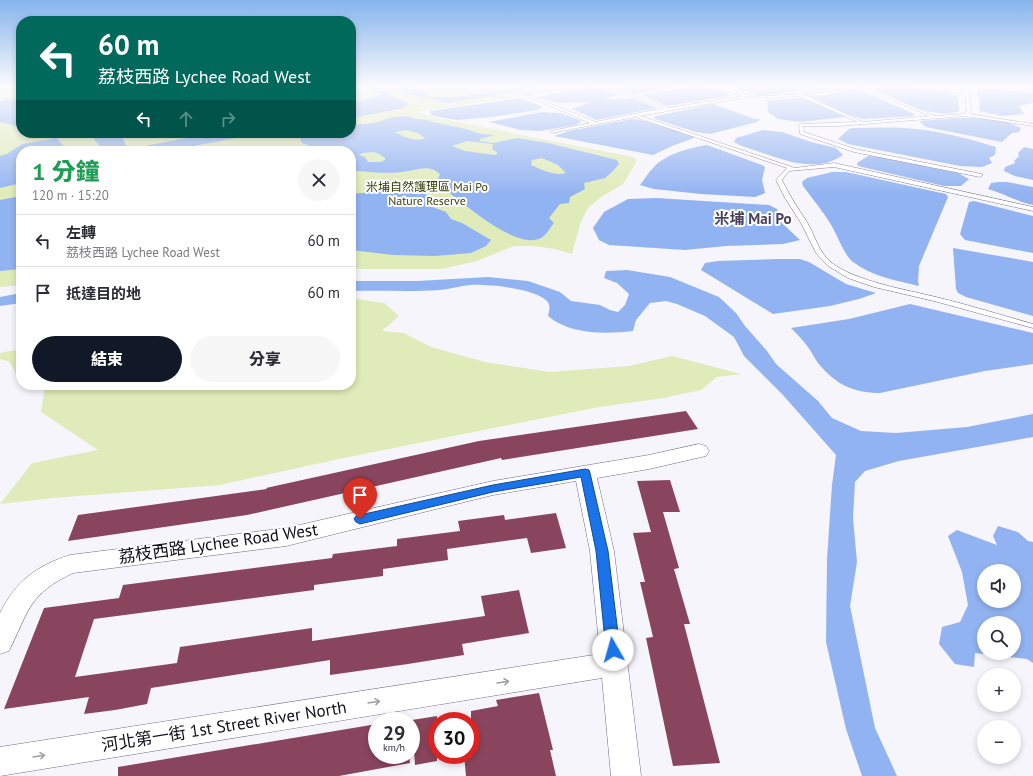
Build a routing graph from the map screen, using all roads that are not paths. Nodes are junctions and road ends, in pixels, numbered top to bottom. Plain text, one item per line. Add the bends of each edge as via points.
1 (598, 122) edge
2 (654, 122) edge
3 (859, 122) edge
4 (1014, 122) edge
5 (593, 123) joint
6 (1033, 125) edge
7 (553, 132) dead end
8 (794, 169) junction
9 (980, 175) dead end
10 (1033, 209) edge
11 (1033, 326) edge
12 (699, 451) dead end
13 (585, 473) junction
14 (0, 643) edge
15 (615, 664) junction
16 (0, 762) edge
17 (626, 776) edge

1 - 5 lane
2 - 8 lane
3 - 9 lane via 801,126 802,133 854,150
4 - 6 lane
5 - 7 lane
8 - 10 lane via 834,165
8 - 11 lane via 787,170 779,180 819,253 830,265 877,285
12 - 13 street, 荔枝西路 Lychee Road West
13 - 14 street, 荔枝西路 Lychee Road West via 493,488 286,537 70,564 44,577 22,596
13 - 15 street via 602,551
16 -> 15 street, 河北第一街 1st Street River North
15 - 17 street

